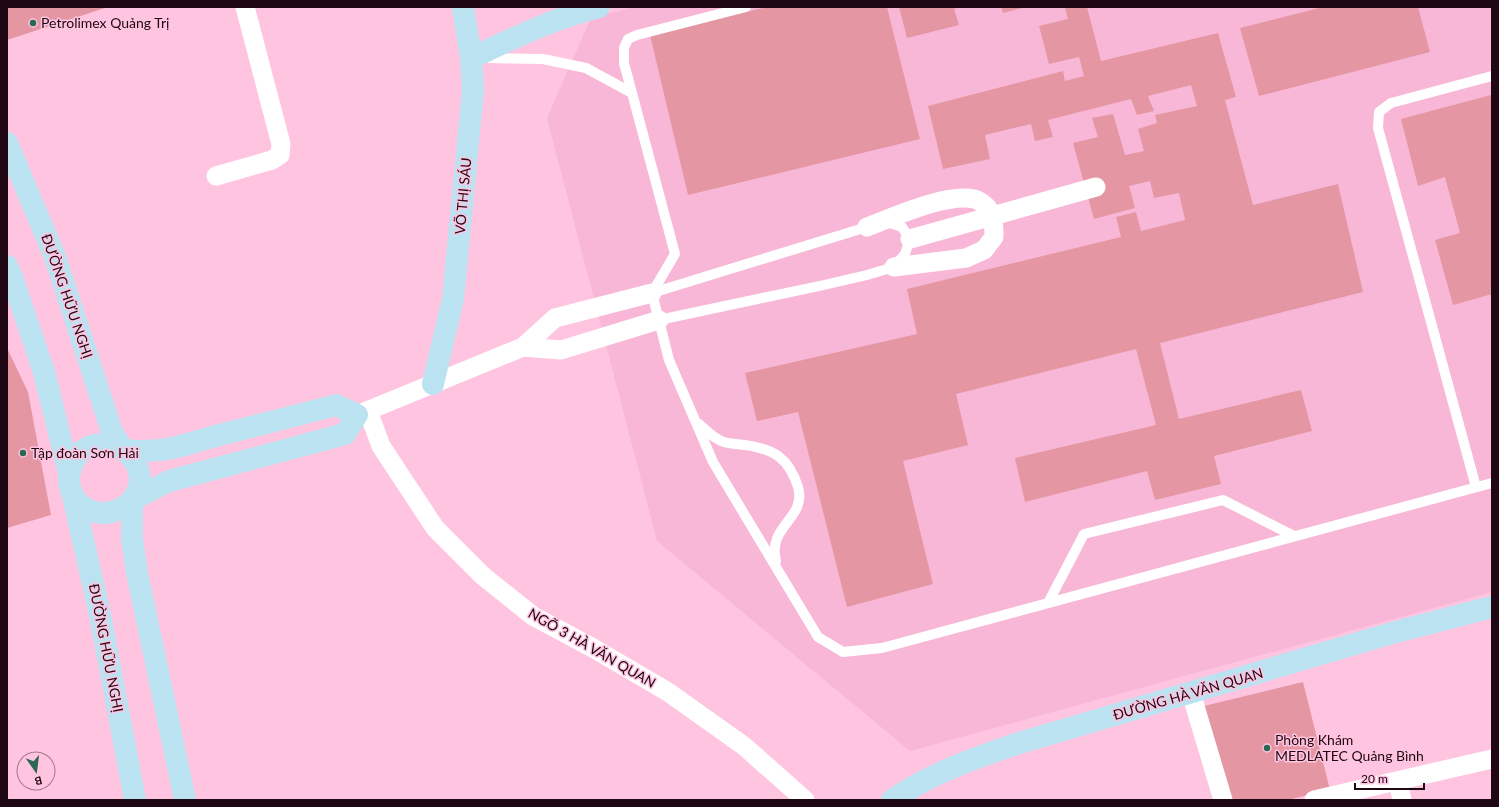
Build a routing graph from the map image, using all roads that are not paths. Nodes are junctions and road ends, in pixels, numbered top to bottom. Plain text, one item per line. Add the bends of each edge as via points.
1 (246, 7) edge
2 (463, 7) edge
3 (599, 7) edge
4 (746, 7) edge
5 (471, 58) junction
6 (1492, 76) edge
7 (632, 93) junction
8 (7, 143) edge
9 (216, 176) dead end
10 (1096, 187) dead end
11 (992, 215) junction
12 (867, 227) junction
13 (910, 239) junction
14 (7, 266) edge
15 (894, 267) junction
16 (652, 293) junction
17 (659, 320) junction
18 (523, 347) junction
19 (433, 384) junction
20 (362, 413) junction
21 (695, 420) junction
22 (123, 449) junction
23 (69, 473) junction
24 (1492, 483) edge
25 (1476, 487) junction
26 (73, 496) junction
27 (132, 500) junction
28 (1294, 536) junction
29 (778, 569) junction
30 (1048, 603) junction
31 (1492, 607) edge
32 (1191, 693) junction
33 (1492, 759) edge
34 (1398, 781) junction
35 (135, 800) edge
36 (185, 800) edge
37 (805, 800) edge
38 (892, 800) edge
39 (1223, 800) edge
40 (1314, 800) edge
41 (1402, 800) edge

1 - 9 street via 281,144 280,155 272,160
2 - 5 main road, VÕ THỊ SÁU
3 - 5 main road via 582,11
4 - 7 lane via 628,39 624,48 624,63
5 - 7 lane via 543,59 586,68
5 - 19 main road, VÕ THỊ SÁU via 473,90 453,299
6 - 25 lane via 1391,103 1378,112 1378,128
7 - 16 lane via 675,254
8 - 22 main road, ĐƯỜNG HỮU NGHỊ via 56,258 112,432
10 - 11 street
11 - 12 street via 988,208 975,199 956,199 926,205
11 - 13 street
11 - 15 street via 994,237 984,250 958,259
12 - 13 lane via 887,222 902,227
12 - 16 lane
13 - 15 lane via 905,254
14 - 23 main road via 44,372
15 - 17 lane via 824,285
16 - 17 lane
16 - 18 street via 555,318
17 - 18 street via 561,350
17 - 21 lane via 669,360
18 - 19 street
19 - 20 street
20 - 22 main road via 336,405 161,450
20 - 27 main road via 345,434 169,481
20 - 37 street, NGÕ 3 HÀ VĂN QUAN via 435,528 483,576 533,616 675,697 744,746
21 - 29 lane via 713,462
21 - 29 lane via 711,435 724,442 769,450 785,460 794,474 800,494 796,512 777,536 773,551
22 - 23 main road via 113,444 90,447 73,461
22 - 27 main road via 132,457 139,478 138,489
23 - 26 main road
24 - 25 lane
25 - 28 lane
26 - 27 main road via 90,511 102,513 124,508
26 - 35 main road, ĐƯỜNG HỮU NGHỊ via 100,615
27 - 36 main road via 132,539 138,573
28 - 30 lane
28 - 30 lane via 1223,500 1084,534
29 - 30 lane via 818,637 843,652 882,648
31 - 32 main road, ĐƯỜNG HÀ VĂN QUAN via 1392,633
32 - 38 main road, ĐƯỜNG HÀ VĂN QUAN via 969,760 912,786
32 - 39 street
33 - 34 street
34 - 40 street
34 - 41 street

